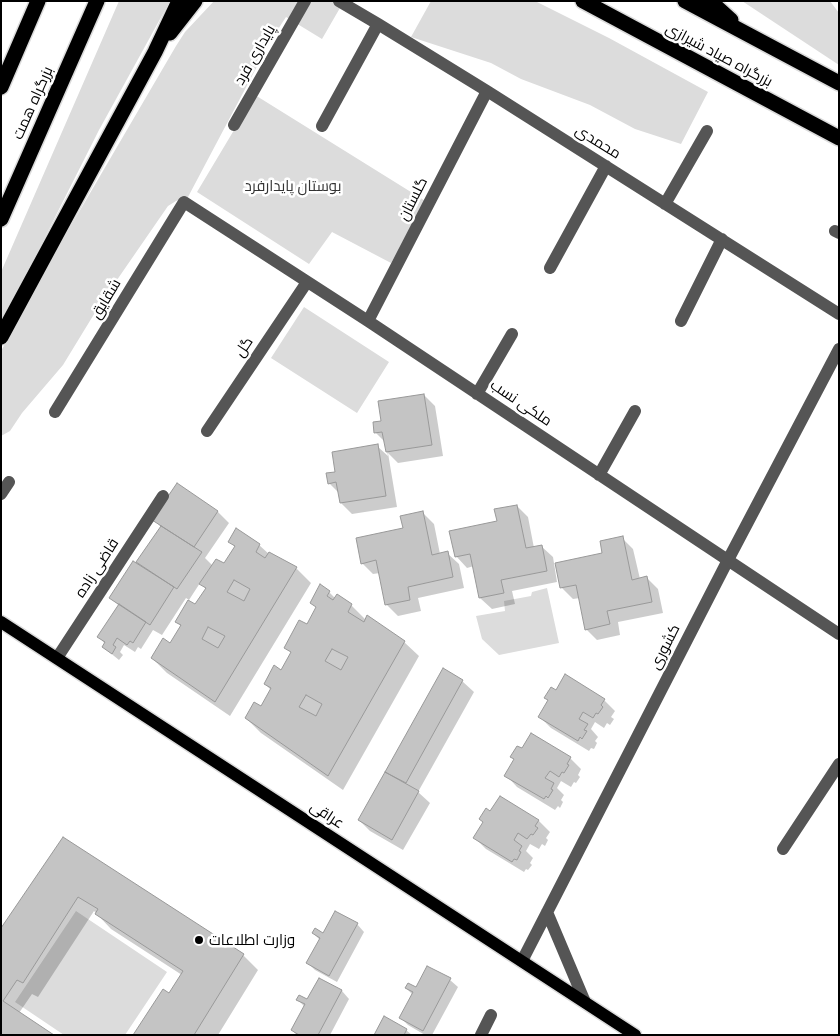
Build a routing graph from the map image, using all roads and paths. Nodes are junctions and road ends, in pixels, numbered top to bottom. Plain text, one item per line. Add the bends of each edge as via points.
1 (38, 1) edge
2 (97, 1) edge
3 (179, 1) edge
4 (196, 1) edge
5 (305, 1) edge
6 (339, 1) edge
7 (685, 1) edge
8 (701, 1) edge
9 (710, 1) edge
10 (583, 2) edge
11 (378, 24) junction
12 (751, 37) junction
13 (155, 52) junction
14 (839, 83) edge
15 (1, 87) edge
16 (487, 91) junction
17 (234, 125) dead end
18 (322, 126) dead end
19 (707, 131) dead end
20 (839, 138) edge
21 (606, 166) junction
22 (184, 202) joint
23 (665, 204) junction
24 (1, 219) edge
25 (722, 239) junction
26 (550, 268) dead end
27 (307, 282) junction
28 (839, 314) edge
29 (368, 321) junction
30 (681, 321) dead end
31 (512, 334) dead end
32 (1, 336) edge
33 (839, 348) edge
34 (477, 394) junction
35 (634, 411) dead end
36 (56, 412) dead end
37 (207, 431) dead end
38 (599, 475) junction
39 (9, 482) dead end
40 (1, 494) edge
41 (163, 496) dead end
42 (728, 560) junction
43 (1, 622) edge
44 (839, 634) edge
45 (57, 658) junction
46 (839, 764) edge
47 (783, 849) dead end
48 (547, 912) junction
49 (522, 961) junction
50 (585, 1002) junction
51 (491, 1014) dead end
52 (481, 1035) edge
53 (636, 1035) edge

1 - 15 highway
2 - 24 highway, بزرگراه همت
3 - 13 highway
4 - 13 highway
5 - 17 street, پایداری فرد
6 - 11 street, محمدی
7 - 12 highway, بزرگراه صیاد شیرازی
8 - 12 highway
9 - 12 highway
10 - 20 highway, بزرگراه صیاد شیرازی
11 - 16 street, محمدی
11 - 18 street
12 - 14 highway, بزرگراه صیاد شیرازی
13 - 32 highway
16 - 21 street, محمدی
16 - 29 street, گلستان
19 - 23 street
21 - 23 street, محمدی
21 - 26 street
22 - 27 street, ملکی نسب
22 - 36 street, شقایق
23 - 25 street, محمدی
25 - 28 street, محمدی
25 - 30 street
27 - 29 street, ملکی نسب
27 - 37 street, گل
29 - 34 street, ملکی نسب
31 - 34 street
33 - 42 street, کشوری
34 - 38 street, ملکی نسب
35 - 38 street
38 - 42 street, ملکی نسب
39 - 40 street
41 - 45 street, قاضی زاده
42 - 44 street, ملکی نسب
42 - 48 street, کشوری
43 - 45 main road, عراقی
45 - 49 main road, عراقی
46 - 47 street
48 - 49 street, کشوری
48 - 50 street
49 - 50 main road, عراقی
50 - 53 main road, عراقی
51 - 52 street

